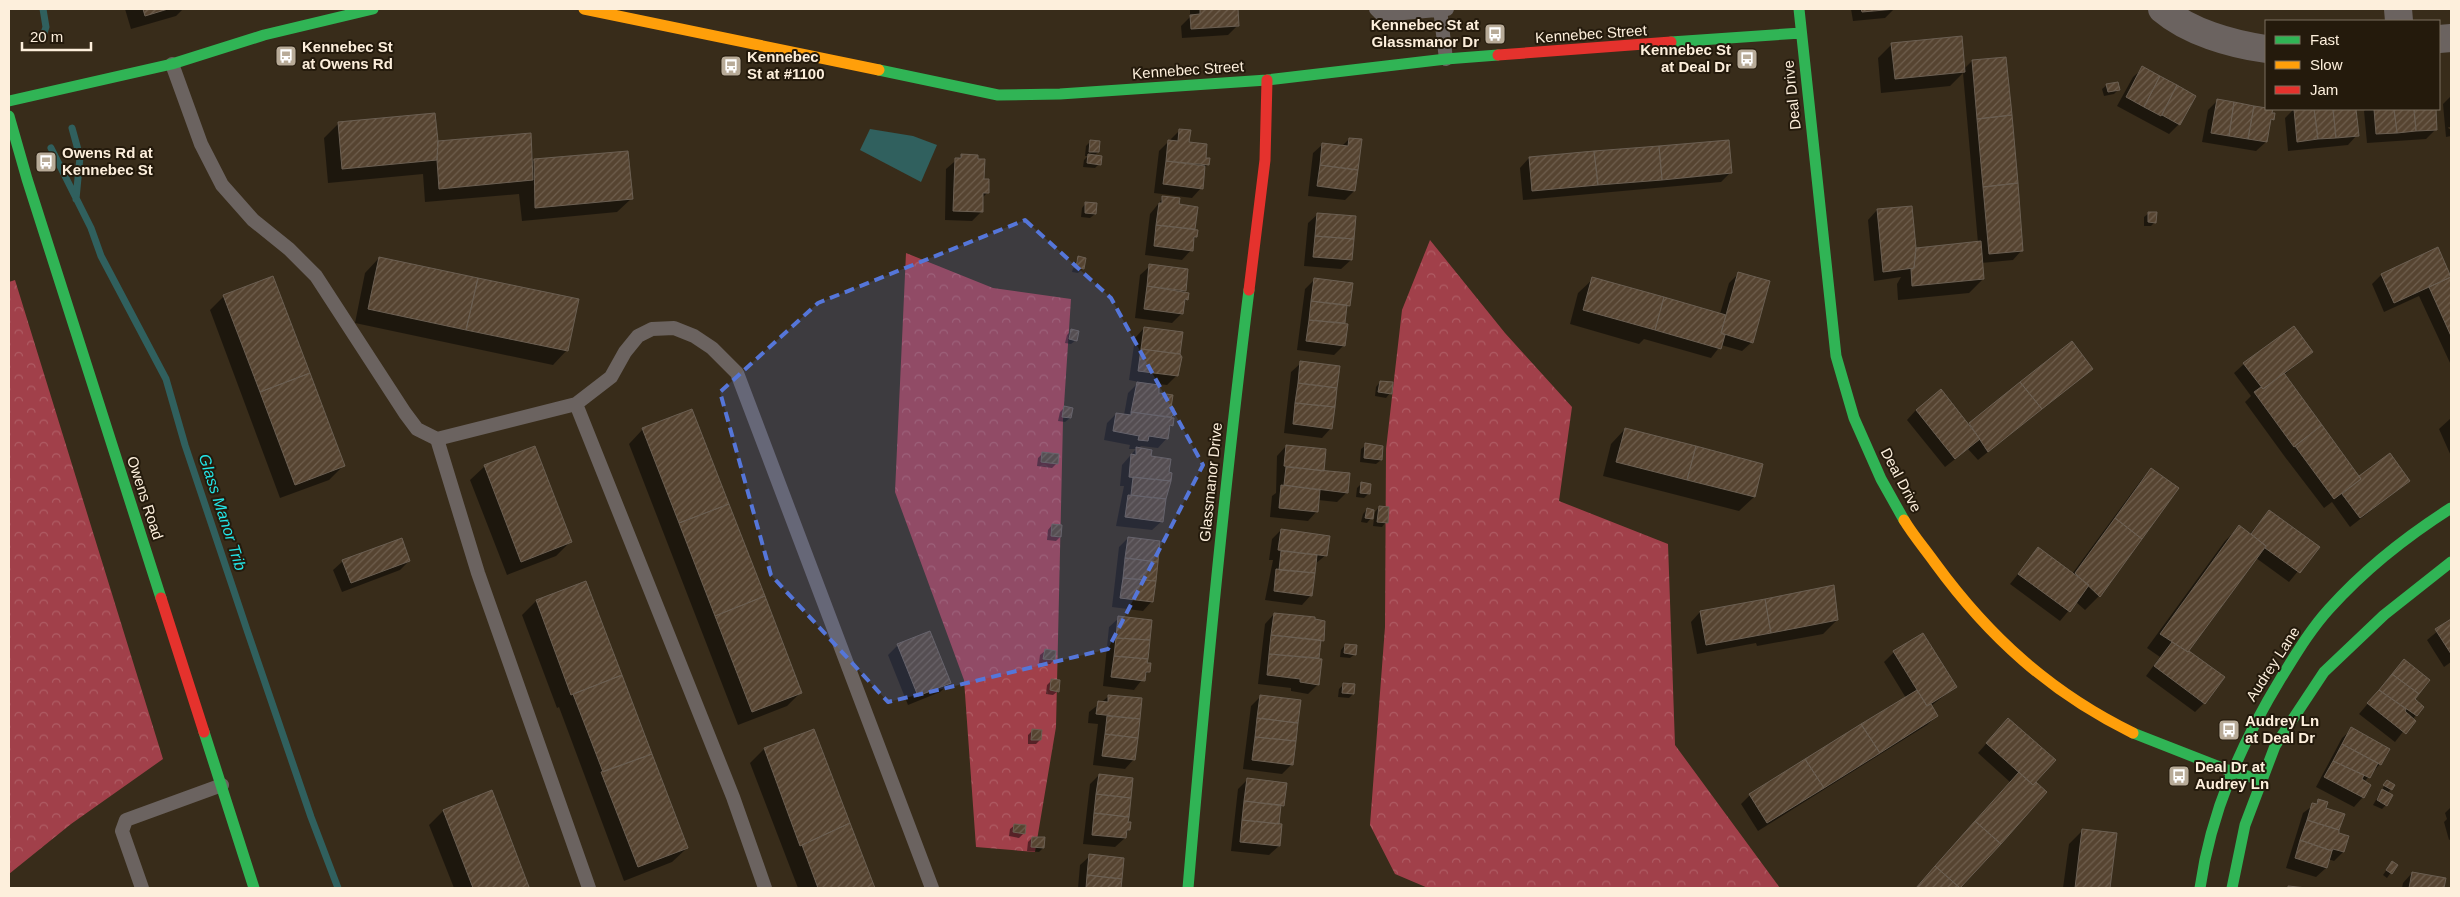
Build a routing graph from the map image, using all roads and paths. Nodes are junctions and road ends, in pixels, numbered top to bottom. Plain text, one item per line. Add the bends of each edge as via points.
1 (373, 9) edge
2 (584, 9) edge
3 (1376, 9) edge
4 (1442, 9) edge
5 (1799, 9) edge
6 (2162, 9) edge
7 (1801, 33) junction
8 (2265, 49) edge
9 (1446, 59) junction
10 (172, 64) junction
11 (1267, 80) junction
12 (9, 101) edge
13 (9, 116) edge
14 (576, 404) junction
15 (437, 438) junction
16 (2451, 508) edge
17 (2451, 562) edge
18 (2230, 771) junction
19 (2261, 780) junction
20 (222, 785) junction
21 (142, 888) edge
22 (254, 888) edge
23 (589, 888) edge
24 (765, 888) edge
25 (932, 888) edge
26 (1188, 888) edge
27 (2200, 888) edge
28 (2232, 888) edge

1 - 10 street via 264,35
2 - 11 street, Kennebec Street via 998,95
3 - 4 lane via 1382,15
4 - 9 lane
5 - 7 street, Deal Drive
6 - 8 street via 2211,35
7 - 9 street, Kennebec Street
7 - 18 street, Deal Drive via 1836,356 1854,418 1881,479 1916,538 1952,586 2007,648 2048,683 2108,721 2141,737
9 - 11 street, Kennebec Street
10 - 12 street
10 - 15 lane via 201,144 222,185 253,220 316,276 405,413 417,429
11 - 26 street, Glassmanor Drive via 1265,160 1206,671
13 - 20 street, Owens Road
14 - 15 lane
14 - 24 lane via 733,797
14 - 25 lane via 611,377 638,336 652,329 674,328 694,336 737,372
15 - 23 lane via 478,573
16 - 18 street, Audrey Lane via 2328,610 2256,718
17 - 19 street via 2394,602 2324,672 2275,746
18 - 19 street, Deal Drive
18 - 27 street, Audrey Lane via 2214,821
19 - 28 street via 2244,825
20 - 21 lane via 126,820 122,832
20 - 22 street, Owens Road

